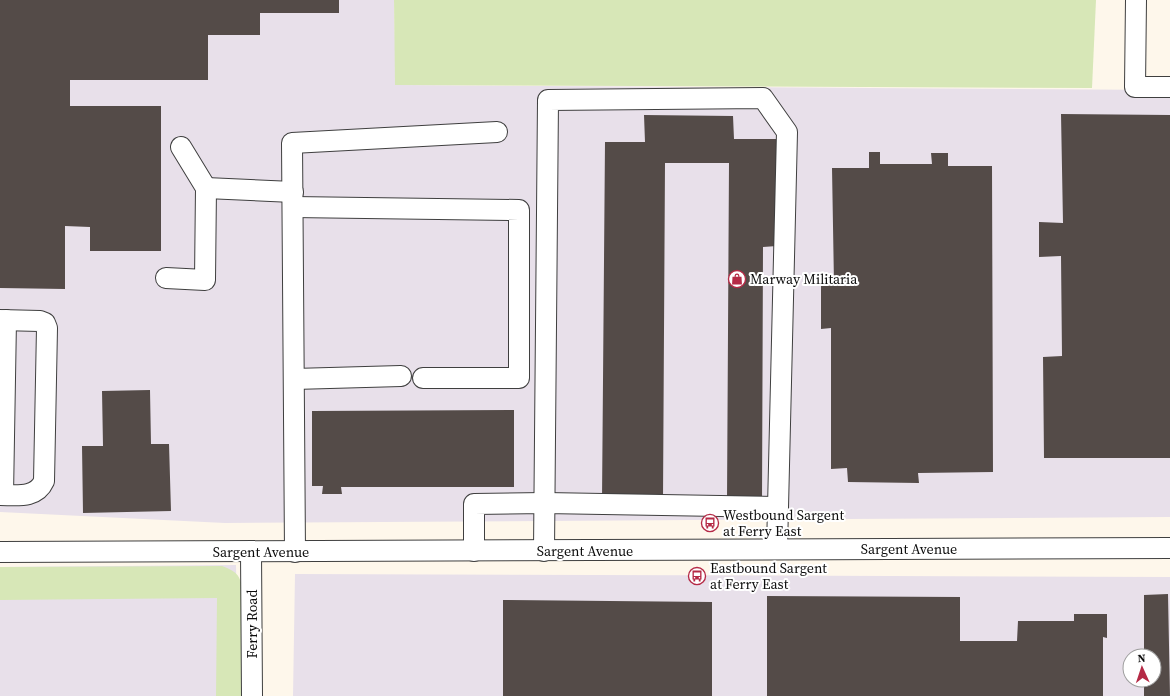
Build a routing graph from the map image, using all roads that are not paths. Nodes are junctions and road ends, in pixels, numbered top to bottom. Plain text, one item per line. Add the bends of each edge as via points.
1 (1136, 0) edge
2 (1170, 87) edge
3 (497, 132) dead end
4 (182, 147) dead end
5 (206, 188) junction
6 (293, 199) junction
7 (166, 278) dead end
8 (3, 320) edge
9 (400, 376) dead end
10 (423, 378) dead end
11 (294, 379) junction
12 (2, 495) edge
13 (545, 503) junction
14 (777, 507) junction
15 (1170, 548) edge
16 (777, 549) junction
17 (474, 551) junction
18 (544, 551) junction
19 (0, 552) edge
20 (251, 552) junction
21 (295, 552) junction
22 (252, 696) edge

1 - 2 street via 1135,87
3 - 6 street via 292,143
4 - 5 street
5 - 6 street
5 - 7 street via 205,280
6 - 10 street via 519,210 519,378
6 - 11 street
8 - 12 street
8 - 12 street via 40,321 45,323 47,336 44,481 36,492 30,495
9 - 11 street
11 - 21 street
13 - 14 street
13 - 14 street via 548,100 763,98 787,132
13 - 17 street via 474,504
13 - 18 street
14 - 16 street
15 - 16 street, Sargent Avenue
16 - 18 street, Sargent Avenue
17 - 18 street, Sargent Avenue
17 - 21 street, Sargent Avenue
19 - 20 street, Sargent Avenue
20 - 21 street, Sargent Avenue
20 - 22 street, Ferry Road

